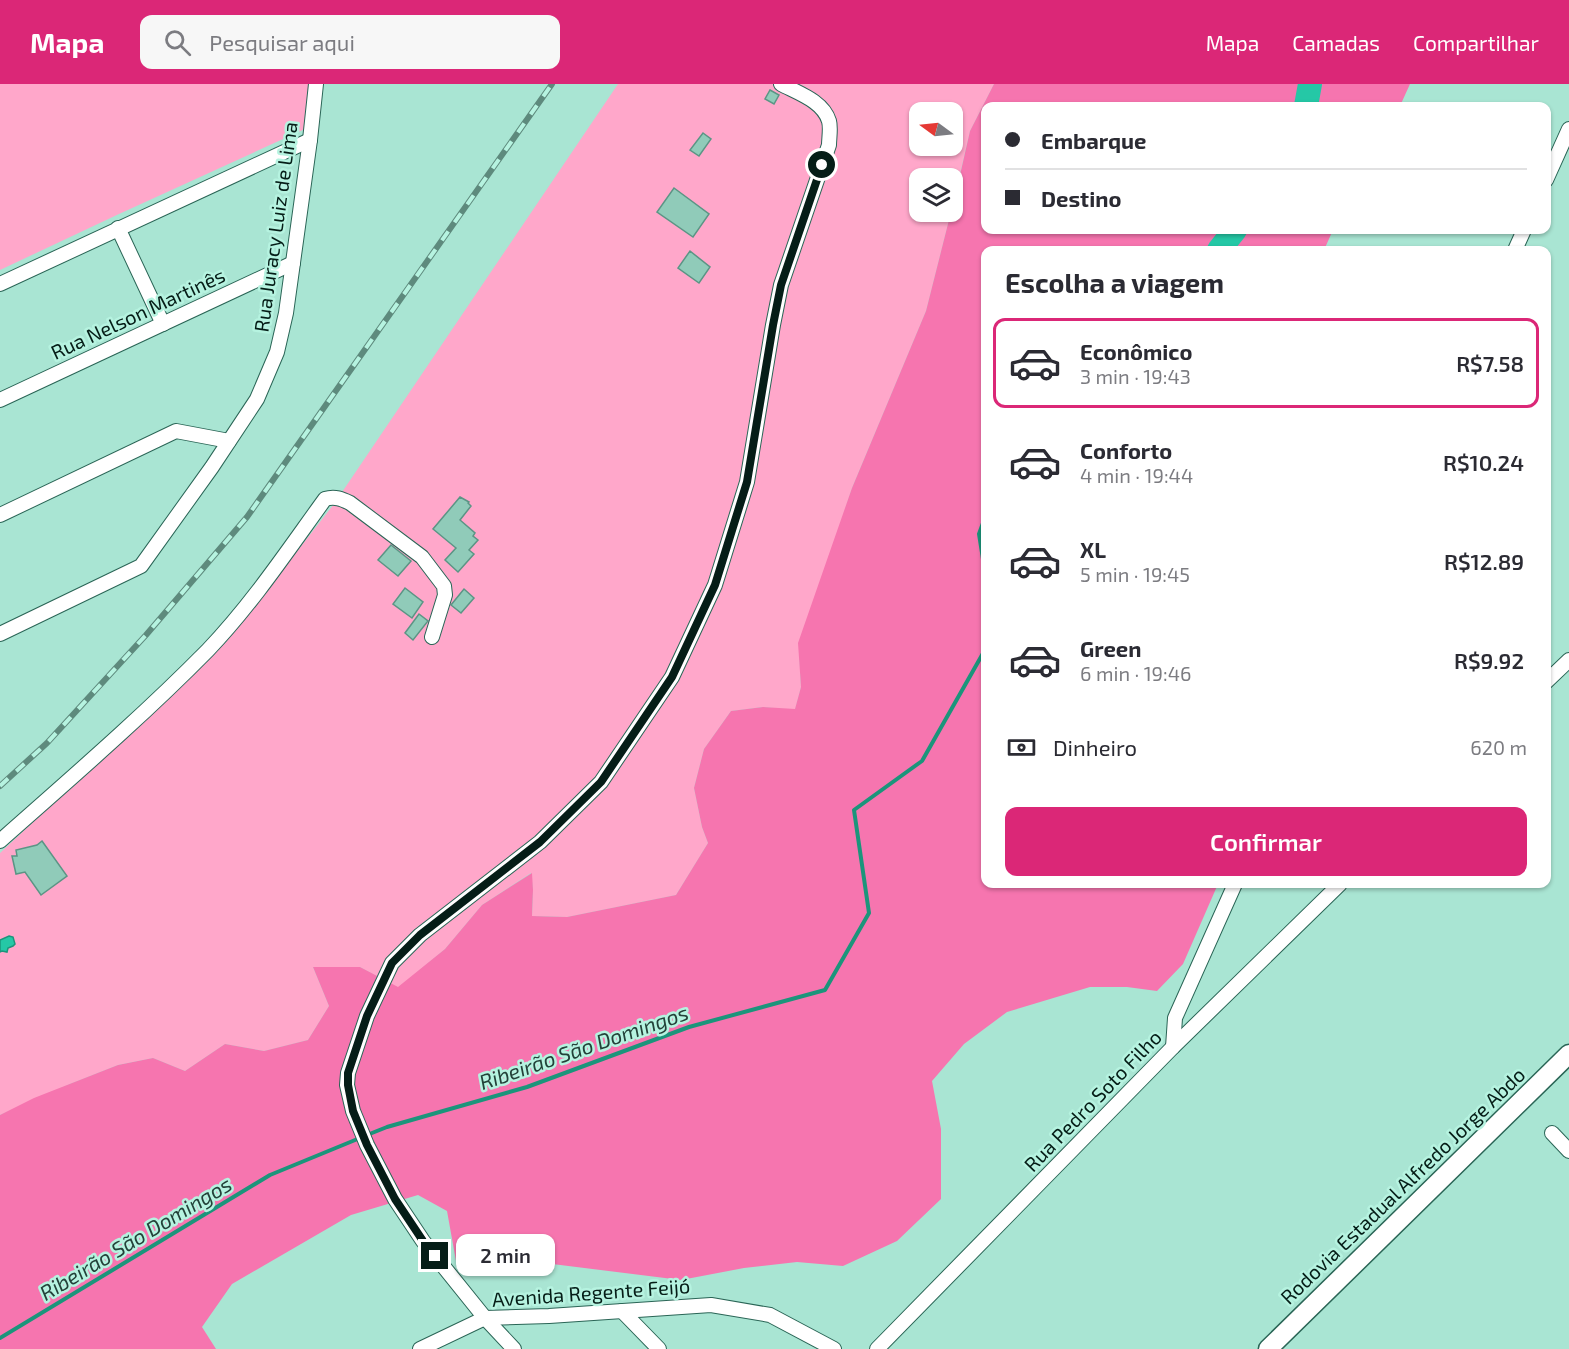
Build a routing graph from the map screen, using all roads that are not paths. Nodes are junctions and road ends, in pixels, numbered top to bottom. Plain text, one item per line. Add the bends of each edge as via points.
1 (316, 84) edge
2 (781, 84) edge
3 (1569, 129) edge
4 (310, 140) junction
5 (1551, 169) edge
6 (118, 228) junction
7 (293, 263) junction
8 (0, 284) edge
9 (163, 324) junction
10 (0, 400) edge
11 (229, 441) junction
12 (0, 515) edge
13 (0, 633) edge
14 (432, 637) dead end
15 (1569, 660) edge
16 (1551, 677) edge
17 (0, 841) edge
18 (1233, 888) edge
19 (1336, 888) edge
20 (1173, 1047) junction
21 (1569, 1054) edge
22 (1552, 1133) dead end
23 (1569, 1151) edge
24 (622, 1311) junction
25 (485, 1318) junction
26 (420, 1349) edge
27 (514, 1349) edge
28 (659, 1349) edge
29 (834, 1349) edge
30 (877, 1349) edge
31 (1268, 1349) edge

1 - 4 street, Rua Juracy Luiz de Lima
2 - 25 street via 824,110 829,122 829,145 781,285 747,482 715,585 672,677 601,782 540,842 420,935 392,963 367,1016 348,1073 351,1102 360,1128 395,1199 423,1241
3 - 5 street
4 - 6 street
4 - 7 street, Rua Juracy Luiz de Lima
6 - 8 street
6 - 9 street
7 - 9 street, Rua Nelson Martinês
7 - 11 street, Rua Juracy Luiz de Lima via 277,352 257,399
9 - 10 street, Rua Nelson Martinês
11 - 12 street via 176,430
11 - 13 street, Rua Juracy Luiz de Lima via 141,566
14 - 17 street via 445,595 444,586 422,557 350,503 341,498 325,499 248,603 208,649
15 - 16 street
18 - 20 street via 1175,1018
19 - 20 street, Rua Pedro Soto Filho
20 - 30 street, Rua Pedro Soto Filho
21 - 31 main road, Rodovia Estadual Alfredo Jorge Abdo
22 - 23 street
24 - 25 street, Avenida Regente Feijó
24 - 28 street
24 - 29 street, Avenida Regente Feijó via 711,1305 770,1315
25 - 26 street, Avenida Regente Feijó
25 - 27 street

